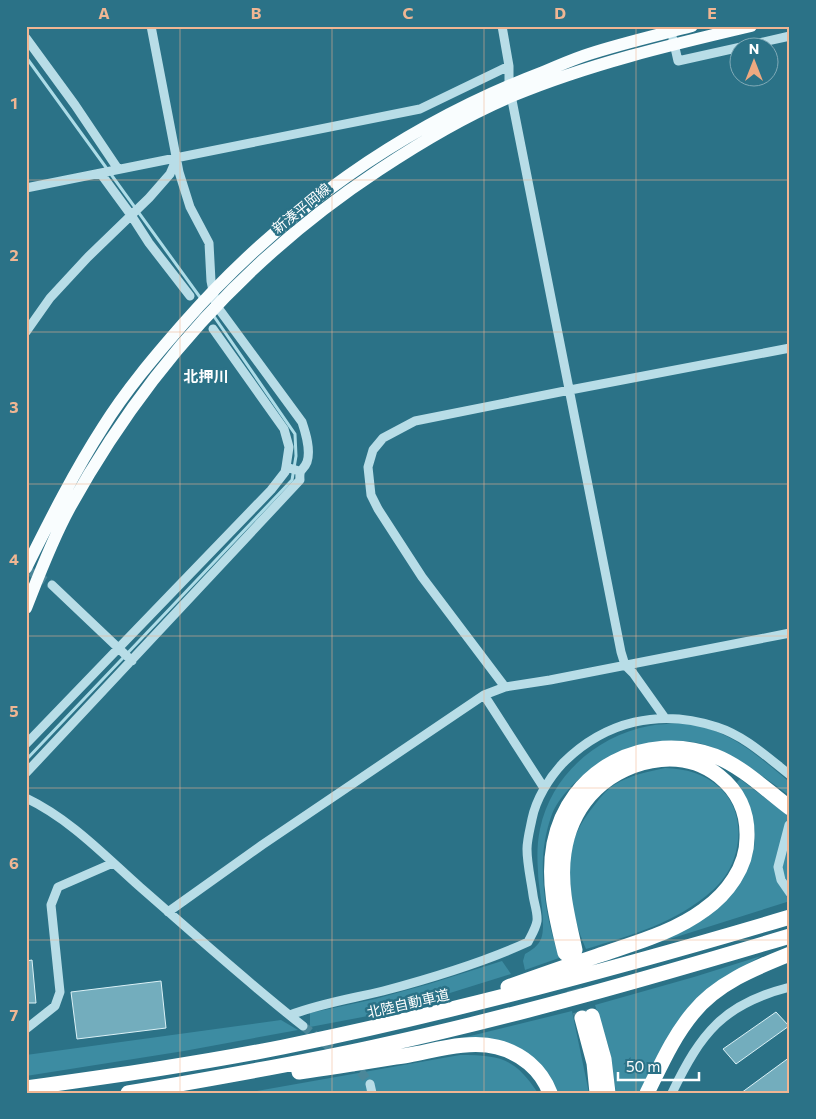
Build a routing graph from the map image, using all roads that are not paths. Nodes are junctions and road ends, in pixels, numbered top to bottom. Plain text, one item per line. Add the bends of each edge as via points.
1 (151, 26) edge
2 (502, 26) edge
3 (692, 26) edge
4 (751, 26) edge
5 (790, 36) edge
6 (26, 38) edge
7 (672, 38) junction
8 (509, 66) junction
9 (510, 90) junction
10 (176, 159) junction
11 (118, 169) junction
12 (101, 174) junction
13 (26, 188) edge
14 (131, 215) junction
15 (212, 291) junction
16 (190, 296) dead end
17 (216, 305) junction
18 (213, 329) dead end
19 (26, 332) edge
20 (790, 348) edge
21 (570, 390) junction
22 (286, 467) junction
23 (299, 471) junction
24 (26, 568) edge
25 (52, 585) tunnel mouth
26 (26, 608) edge
27 (790, 633) edge
28 (117, 648) junction
29 (132, 661) junction
30 (625, 665) junction
31 (506, 687) junction
32 (484, 695) junction
33 (665, 718) junction
34 (26, 744) edge
35 (26, 773) edge
36 (790, 774) edge
37 (544, 788) junction
38 (26, 798) edge
39 (790, 808) edge
40 (789, 826) edge
41 (113, 863) junction
42 (790, 893) edge
43 (168, 912) junction
44 (790, 917) edge
45 (790, 936) edge
46 (790, 954) edge
47 (790, 987) edge
48 (290, 1015) junction
49 (417, 1018) junction
50 (303, 1026) tunnel mouth
51 (26, 1029) edge
52 (26, 1088) edge
53 (128, 1093) edge
54 (157, 1093) edge
55 (550, 1093) edge
56 (597, 1093) edge
57 (608, 1093) edge
58 (647, 1093) edge
59 (672, 1093) edge

1 - 10 street
2 - 8 street
3 - 7 main road, 新湊平岡線
4 - 7 main road, 新湊平岡線
5 - 7 street via 678,61
6 - 11 street
7 - 9 main road, 新湊平岡線 via 592,67
8 - 9 street
8 - 10 street via 420,109
9 - 15 main road, 新湊平岡線 via 438,120 335,184 294,215
9 - 17 main road, 新湊平岡線 via 348,190 285,239
9 - 21 street
10 - 11 street
10 - 14 street via 170,174
10 - 15 street via 190,207 209,243
11 - 12 street
12 - 13 street
12 - 14 street
14 - 16 street
14 - 19 street via 50,298
15 - 17 street
15 - 24 main road, 新湊平岡線 via 156,355 104,426 62,497
17 - 23 street via 302,422 308,441 306,462
17 - 26 main road, 新湊平岡線 via 173,353 115,433 68,510
18 - 22 street via 284,429 289,447
20 - 21 street
21 - 30 street
21 - 31 street via 415,422 383,438 368,466 371,495 378,509 422,577
22 - 23 street
22 - 28 street via 271,490
23 - 29 street via 300,480
25 - 28 street
27 - 30 street
28 - 29 street
28 - 34 street
29 - 35 street
30 - 31 street
30 - 33 street
31 - 32 street
32 - 37 street
32 - 43 street
33 - 36 street via 690,719 719,727 744,739
33 - 37 street via 615,727 593,738 556,771
37 - 48 street via 532,817 527,849 537,921 528,942 491,958
38 - 41 street via 68,824
39 - 49 highway via 745,773 702,752 653,749 609,764 574,797 554,843 552,889 570,951 562,888 563,862 573,822 600,785 642,763 673,759 701,765 726,781 734,791 743,808 748,829 744,859 729,887 706,909 676,927
40 - 42 street via 778,868
41 - 43 street
41 - 51 street via 58,887 51,905 60,992 55,1006
43 - 48 street
44 - 49 highway, 北陸自動車道 via 618,967
45 - 53 highway via 621,986 442,1031 292,1064
46 - 58 highway via 739,977 694,1011 674,1040
47 - 59 street via 749,1000 713,1027 687,1062
48 - 50 street
49 - 52 highway, 北陸自動車道 via 196,1063
54 - 55 highway via 480,1045 510,1051 523,1058 543,1079
56 - 57 highway via 587,1017 604,1059

